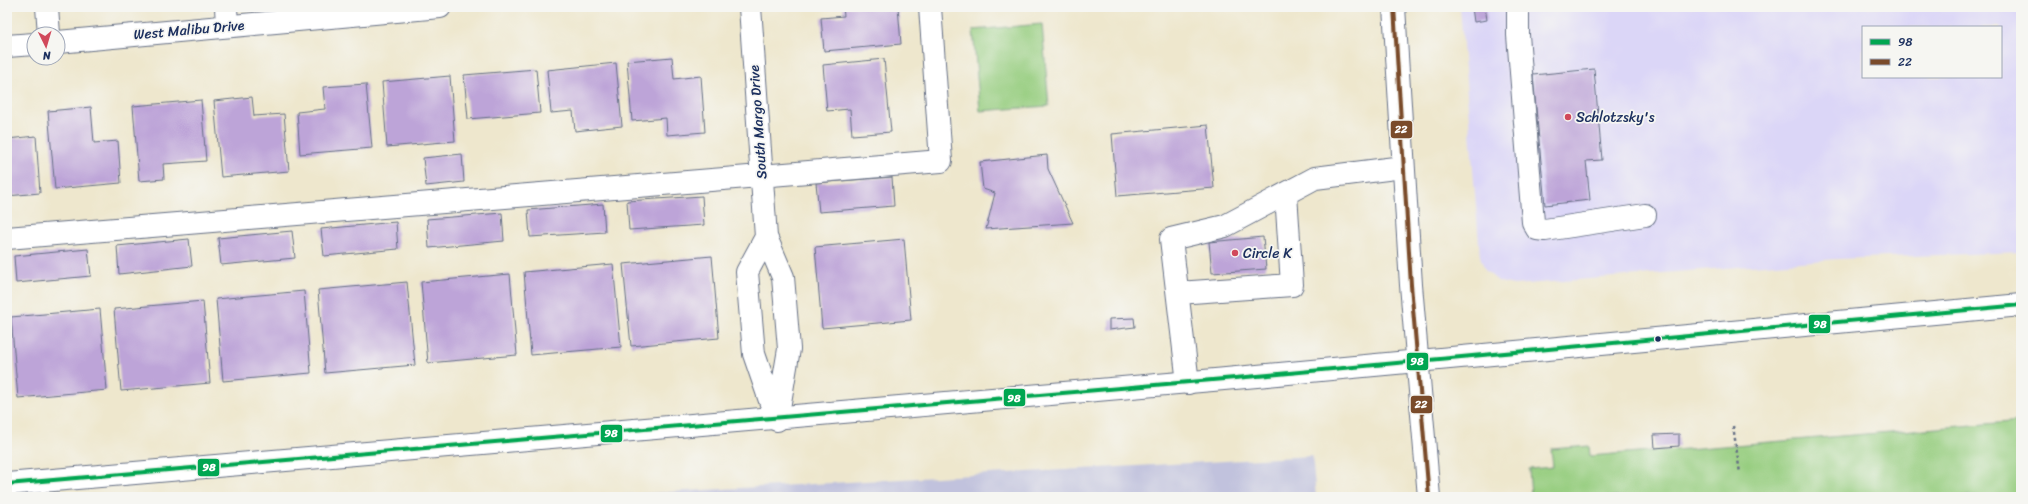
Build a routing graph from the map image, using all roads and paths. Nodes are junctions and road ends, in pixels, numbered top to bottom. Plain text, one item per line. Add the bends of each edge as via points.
1 (47, 7) edge
2 (440, 7) edge
3 (750, 7) edge
4 (930, 7) edge
5 (1394, 7) edge
6 (1518, 7) edge
7 (401, 9) edge
8 (226, 17) edge
9 (48, 26) edge
10 (66, 41) edge
11 (26, 45) edge
12 (7, 46) edge
13 (1403, 167) junction
14 (761, 176) junction
15 (1286, 194) junction
16 (1645, 215) dead end
17 (766, 237) junction
18 (7, 238) edge
19 (1178, 293) junction
20 (2021, 305) edge
21 (1418, 361) junction
22 (1188, 383) junction
23 (777, 420) junction
24 (1733, 426) dead end
25 (1740, 473) dead end
26 (7, 484) edge
27 (1770, 493) dead end
28 (1430, 497) edge
29 (1770, 497) edge

1 - 9 main road
2 - 7 main road, West Malibu Drive
3 - 14 main road, South Margo Drive
4 - 14 main road via 941,161
5 - 13 main road
6 - 16 main road via 1518,43 1533,222 1538,229 1545,230
7 - 8 main road, West Malibu Drive
8 - 10 main road, West Malibu Drive
11 - 12 main road
13 - 15 main road via 1315,178
13 - 21 main road
14 - 17 main road, South Margo Drive
14 - 18 main road
15 - 19 main road via 1225,226 1171,239
15 - 19 main road via 1292,285
17 - 23 main road, South Margo Drive via 783,277 789,349
17 - 23 main road via 747,272 754,354
19 - 22 main road
20 - 21 main road
21 - 22 main road
21 - 28 main road
22 - 23 main road
23 - 26 main road
24 - 25 path
27 - 29 path

